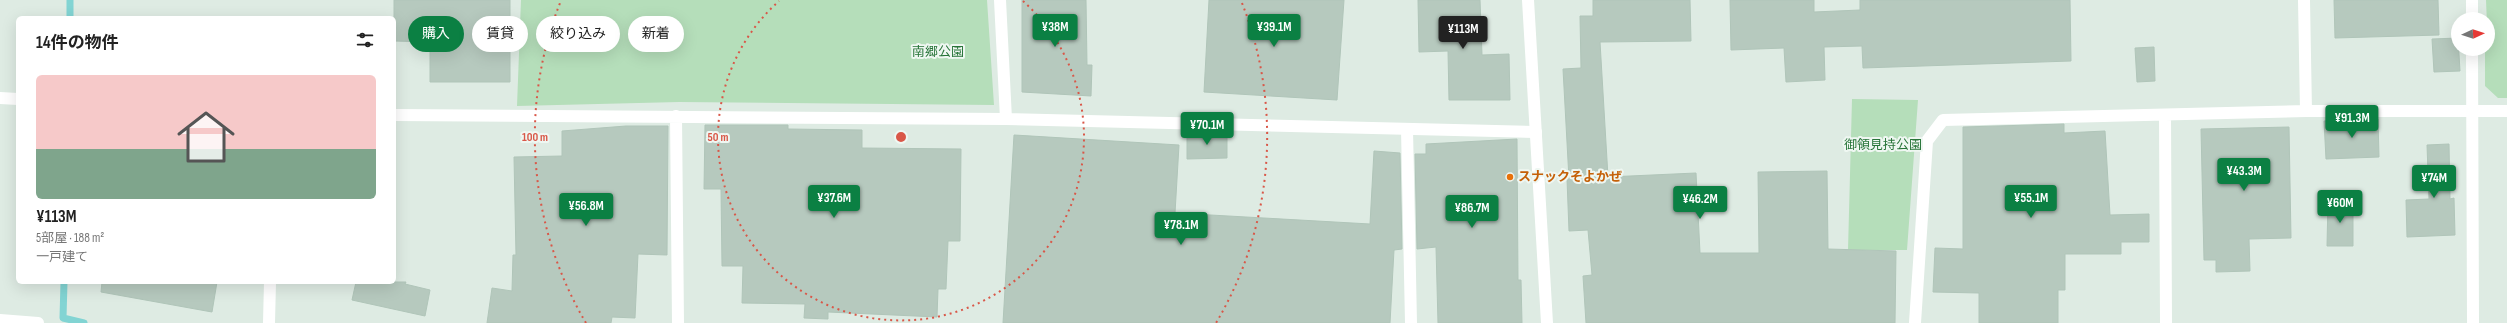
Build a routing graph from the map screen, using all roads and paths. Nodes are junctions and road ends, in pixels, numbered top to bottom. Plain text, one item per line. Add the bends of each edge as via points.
1 (1000, 0) edge
2 (1528, 0) edge
3 (2304, 0) edge
4 (2472, 0) edge
5 (2472, 12) edge
6 (2472, 56) edge
7 (0, 98) edge
8 (16, 99) edge
9 (2472, 110) junction
10 (2306, 111) junction
11 (2507, 111) edge
12 (2165, 115) junction
13 (396, 116) edge
14 (676, 116) junction
15 (1006, 119) junction
16 (1407, 129) junction
17 (1536, 132) junction
18 (270, 284) edge
19 (0, 320) edge
20 (38, 323) edge
21 (269, 323) edge
22 (678, 323) edge
23 (1412, 323) edge
24 (1548, 323) edge
25 (1915, 323) edge
26 (2166, 323) edge
27 (2473, 323) edge

1 - 15 street
2 - 17 street
3 - 10 street
4 - 5 street
6 - 9 street
7 - 8 street
9 - 10 street
9 - 11 street
9 - 27 street
10 - 12 street
12 - 25 street via 1943,120 1927,141
12 - 26 street
13 - 14 street
14 - 15 street
14 - 22 street
15 - 16 street
16 - 17 street
16 - 23 street
17 - 24 street
18 - 21 street
19 - 20 street

